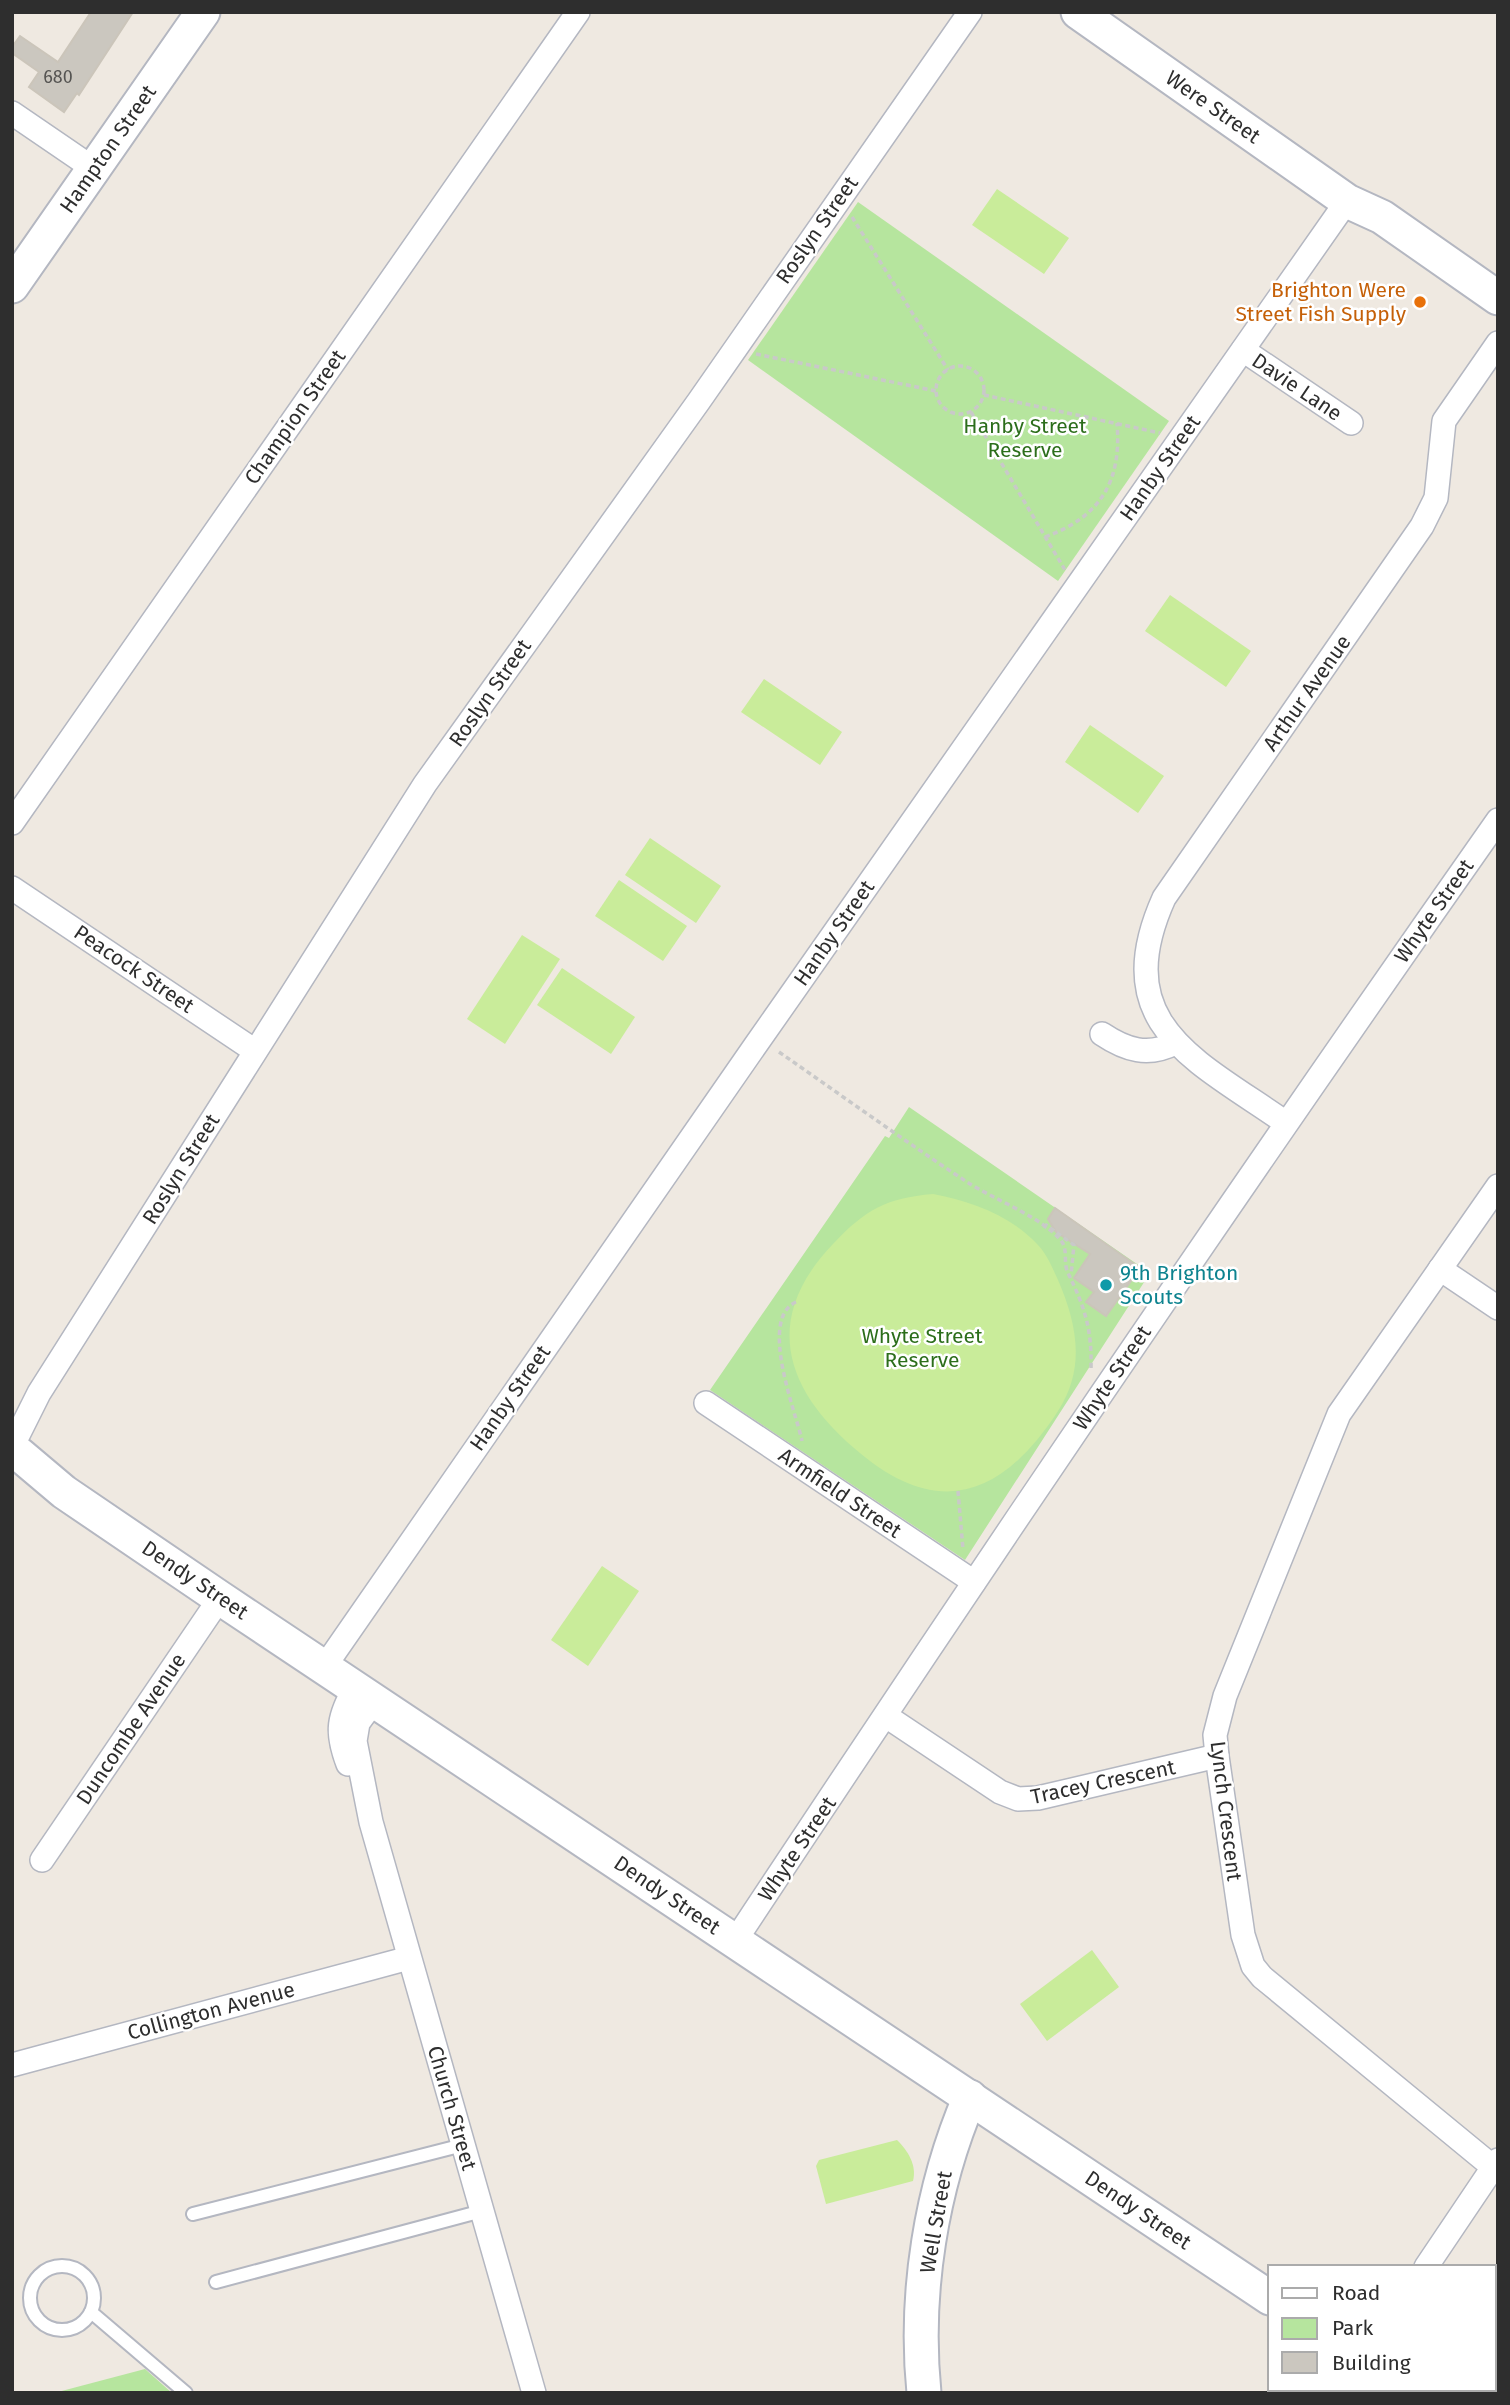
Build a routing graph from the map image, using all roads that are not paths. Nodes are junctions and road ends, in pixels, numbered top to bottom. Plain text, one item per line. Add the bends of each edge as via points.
1 (203, 12) edge
2 (579, 12) edge
3 (970, 12) edge
4 (1078, 12) edge
5 (12, 113) edge
6 (94, 169) junction
7 (1347, 201) junction
8 (12, 286) edge
9 (1498, 298) edge
10 (1498, 316) edge
11 (1498, 343) edge
12 (1243, 350) junction
13 (1351, 423) dead end
14 (1498, 820) edge
15 (12, 823) edge
16 (12, 888) edge
17 (1102, 1034) dead end
18 (1175, 1043) junction
19 (255, 1051) junction
20 (1286, 1123) junction
21 (1498, 1186) edge
22 (1440, 1269) junction
23 (1498, 1308) edge
24 (706, 1403) dead end
25 (14, 1447) edge
26 (974, 1582) junction
27 (220, 1598) junction
28 (325, 1666) junction
29 (365, 1693) junction
30 (886, 1716) junction
31 (1217, 1756) junction
32 (42, 1860) dead end
33 (735, 1941) junction
34 (409, 1958) junction
35 (12, 2065) edge
36 (970, 2097) junction
37 (463, 2145) junction
38 (1496, 2164) edge
39 (482, 2211) junction
40 (193, 2214) dead end
41 (1427, 2265) edge
42 (216, 2282) dead end
43 (1268, 2297) edge
44 (91, 2312) junction
45 (528, 2391) edge
46 (186, 2393) edge
47 (924, 2393) edge

1 - 6 street, Hampton Street
2 - 15 street, Champion Street
3 - 19 street, Roslyn Street via 425,784
4 - 7 street, Were Street
5 - 6 street
6 - 8 street, Hampton Street
7 - 9 street, Were Street via 1382,218
7 - 10 street, Were Street via 1373,227
7 - 12 street, Hanby Street
11 - 18 street, Arthur Avenue via 1444,422 1436,498 1422,527 1164,898 1149,936 1144,975 1157,1016
12 - 13 street, Davie Lane
12 - 28 street, Hanby Street
14 - 20 street, Whyte Street
16 - 19 street, Peacock Street
17 - 18 street via 1134,1051
18 - 20 street, Arthur Avenue
19 - 25 street, Roslyn Street via 39,1393
20 - 26 street, Whyte Street
21 - 22 street, Lynch Crescent
22 - 23 street
22 - 31 street, Lynch Crescent via 1339,1414 1225,1696 1215,1735
24 - 26 street, Armfield Street
25 - 27 street, Dendy Street via 64,1492
26 - 30 street, Whyte Street
27 - 28 street, Dendy Street
27 - 32 street, Duncombe Avenue
28 - 29 street, Dendy Street
29 - 33 street, Dendy Street
29 - 34 street, Church Street via 342,1713 339,1735 371,1822
30 - 31 street, Tracey Crescent via 1000,1792 1018,1799
30 - 33 street, Whyte Street
31 - 38 street, Lynch Crescent via 1243,1935 1253,1966
33 - 36 street, Dendy Street
34 - 35 street, Collington Avenue
34 - 37 street, Church Street
36 - 43 street, Dendy Street
36 - 47 street, Well Street via 945,2169 927,2251 920,2360
37 - 39 street, Church Street
37 - 40 lane
38 - 41 street
39 - 42 lane
39 - 45 street, Church Street
44 - 44 lane via 94,2292 77,2269 57,2266 46,2270 32,2286 31,2307 36,2317 55,2329 76,2327
44 - 46 lane

